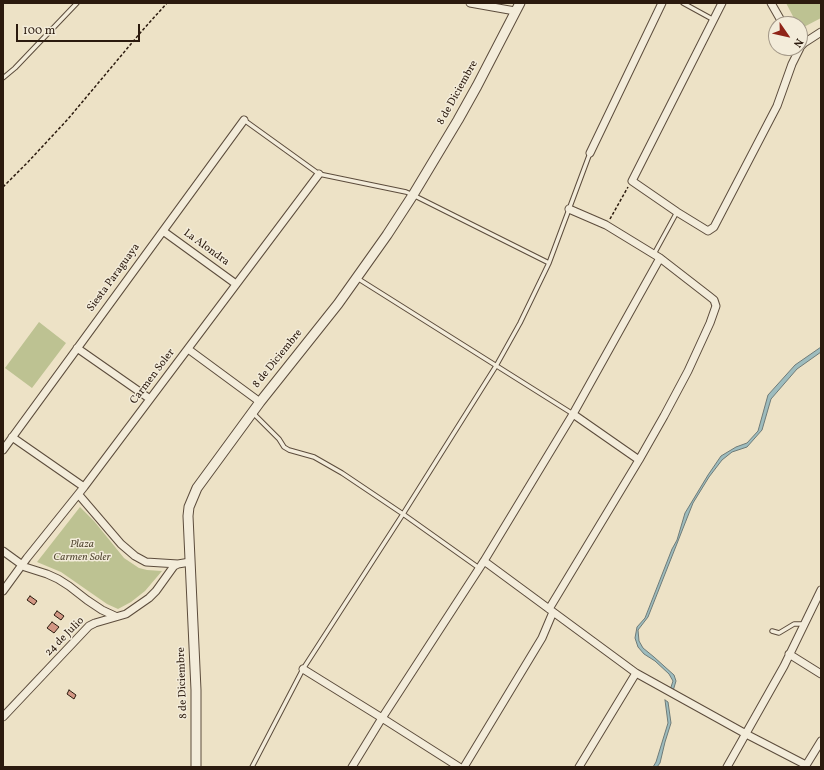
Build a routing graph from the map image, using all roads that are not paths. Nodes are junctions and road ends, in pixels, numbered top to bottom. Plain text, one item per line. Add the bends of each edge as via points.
1 (77, 3) edge
2 (470, 3) edge
3 (662, 3) edge
4 (683, 3) edge
5 (722, 3) edge
6 (771, 3) edge
7 (518, 7) edge
8 (778, 16) edge
9 (714, 20) junction
10 (821, 32) edge
11 (808, 40) edge
12 (796, 56) edge
13 (3, 78) edge
14 (244, 120) joint
15 (590, 153) joint
16 (319, 174) junction
17 (413, 195) junction
18 (569, 209) junction
19 (678, 212) junction
20 (163, 231) junction
21 (657, 256) junction
22 (549, 263) junction
23 (357, 278) junction
24 (236, 284) junction
25 (77, 348) junction
26 (188, 349) junction
27 (496, 366) junction
28 (150, 399) junction
29 (260, 402) junction
30 (252, 412) junction
31 (573, 414) junction
32 (12, 437) junction
33 (3, 450) edge
34 (639, 460) junction
35 (84, 488) junction
36 (79, 494) junction
37 (402, 514) junction
38 (3, 551) edge
39 (484, 561) junction
40 (190, 562) junction
41 (178, 564) junction
42 (22, 565) junction
43 (479, 568) junction
44 (821, 590) edge
45 (3, 591) edge
46 (551, 610) junction
47 (115, 616) junction
48 (804, 624) junction
49 (772, 632) dead end
50 (789, 654) junction
51 (303, 669) junction
52 (636, 673) junction
53 (821, 674) edge
54 (3, 717) edge
55 (382, 718) junction
56 (746, 734) junction
57 (821, 741) edge
58 (806, 766) edge
59 (196, 767) edge
60 (252, 767) edge
61 (352, 767) edge
62 (459, 767) edge
63 (464, 767) edge
64 (579, 767) edge
65 (728, 767) edge

1 - 13 lane
2 - 7 street
3 - 15 street
4 - 9 lane
5 - 9 street
6 - 8 street
7 - 17 street, 8 de Diciembre via 477,86
9 - 19 street via 632,180
10 - 11 street
12 - 19 street via 777,106 714,227 708,231
14 - 16 lane
14 - 20 street, Siesta Paraguaya
15 - 18 lane
16 - 17 lane
16 - 24 street, Carmen Soler
17 - 22 lane
17 - 23 street, 8 de Diciembre
18 - 21 street via 606,225
18 - 22 lane
19 - 21 lane
20 - 24 street, La Alondra
20 - 25 street, Siesta Paraguaya
21 - 31 street
21 - 34 street via 714,300 716,306 688,371
22 - 27 lane
23 - 27 lane
23 - 29 street, 8 de Diciembre
24 - 26 street, Carmen Soler
25 - 28 street
25 - 32 street, Siesta Paraguaya
26 - 28 street, Carmen Soler
26 - 29 street
27 - 31 lane
27 - 37 lane
28 - 35 street, Carmen Soler
29 - 30 street, 8 de Diciembre
30 - 37 lane via 284,447 314,456
30 - 40 street, 8 de Diciembre via 197,488 189,507
31 - 34 street
31 - 39 street
32 - 33 street, Siesta Paraguaya
32 - 35 street
34 - 46 street
35 - 36 street, Carmen Soler
36 - 41 street via 121,544 135,556 146,562
36 - 42 street, Carmen Soler
37 - 43 lane
37 - 51 lane
38 - 42 street
39 - 43 street
39 - 46 street
40 - 41 street
40 - 59 street, 8 de Diciembre via 196,690
41 - 47 street, 24 de Julio via 149,598 126,614
42 - 45 street, Carmen Soler
42 - 47 street via 58,579 102,610
43 - 55 street
44 - 48 street
46 - 52 street
46 - 63 street via 542,638
47 - 54 street, 24 de Julio via 89,626
48 - 49 lane via 794,624 779,633
48 - 50 street
50 - 53 street
50 - 56 street
51 - 55 street
51 - 60 lane
52 - 56 street
52 - 64 street
55 - 61 street
55 - 62 street
56 - 58 street
56 - 65 street
57 - 58 street

